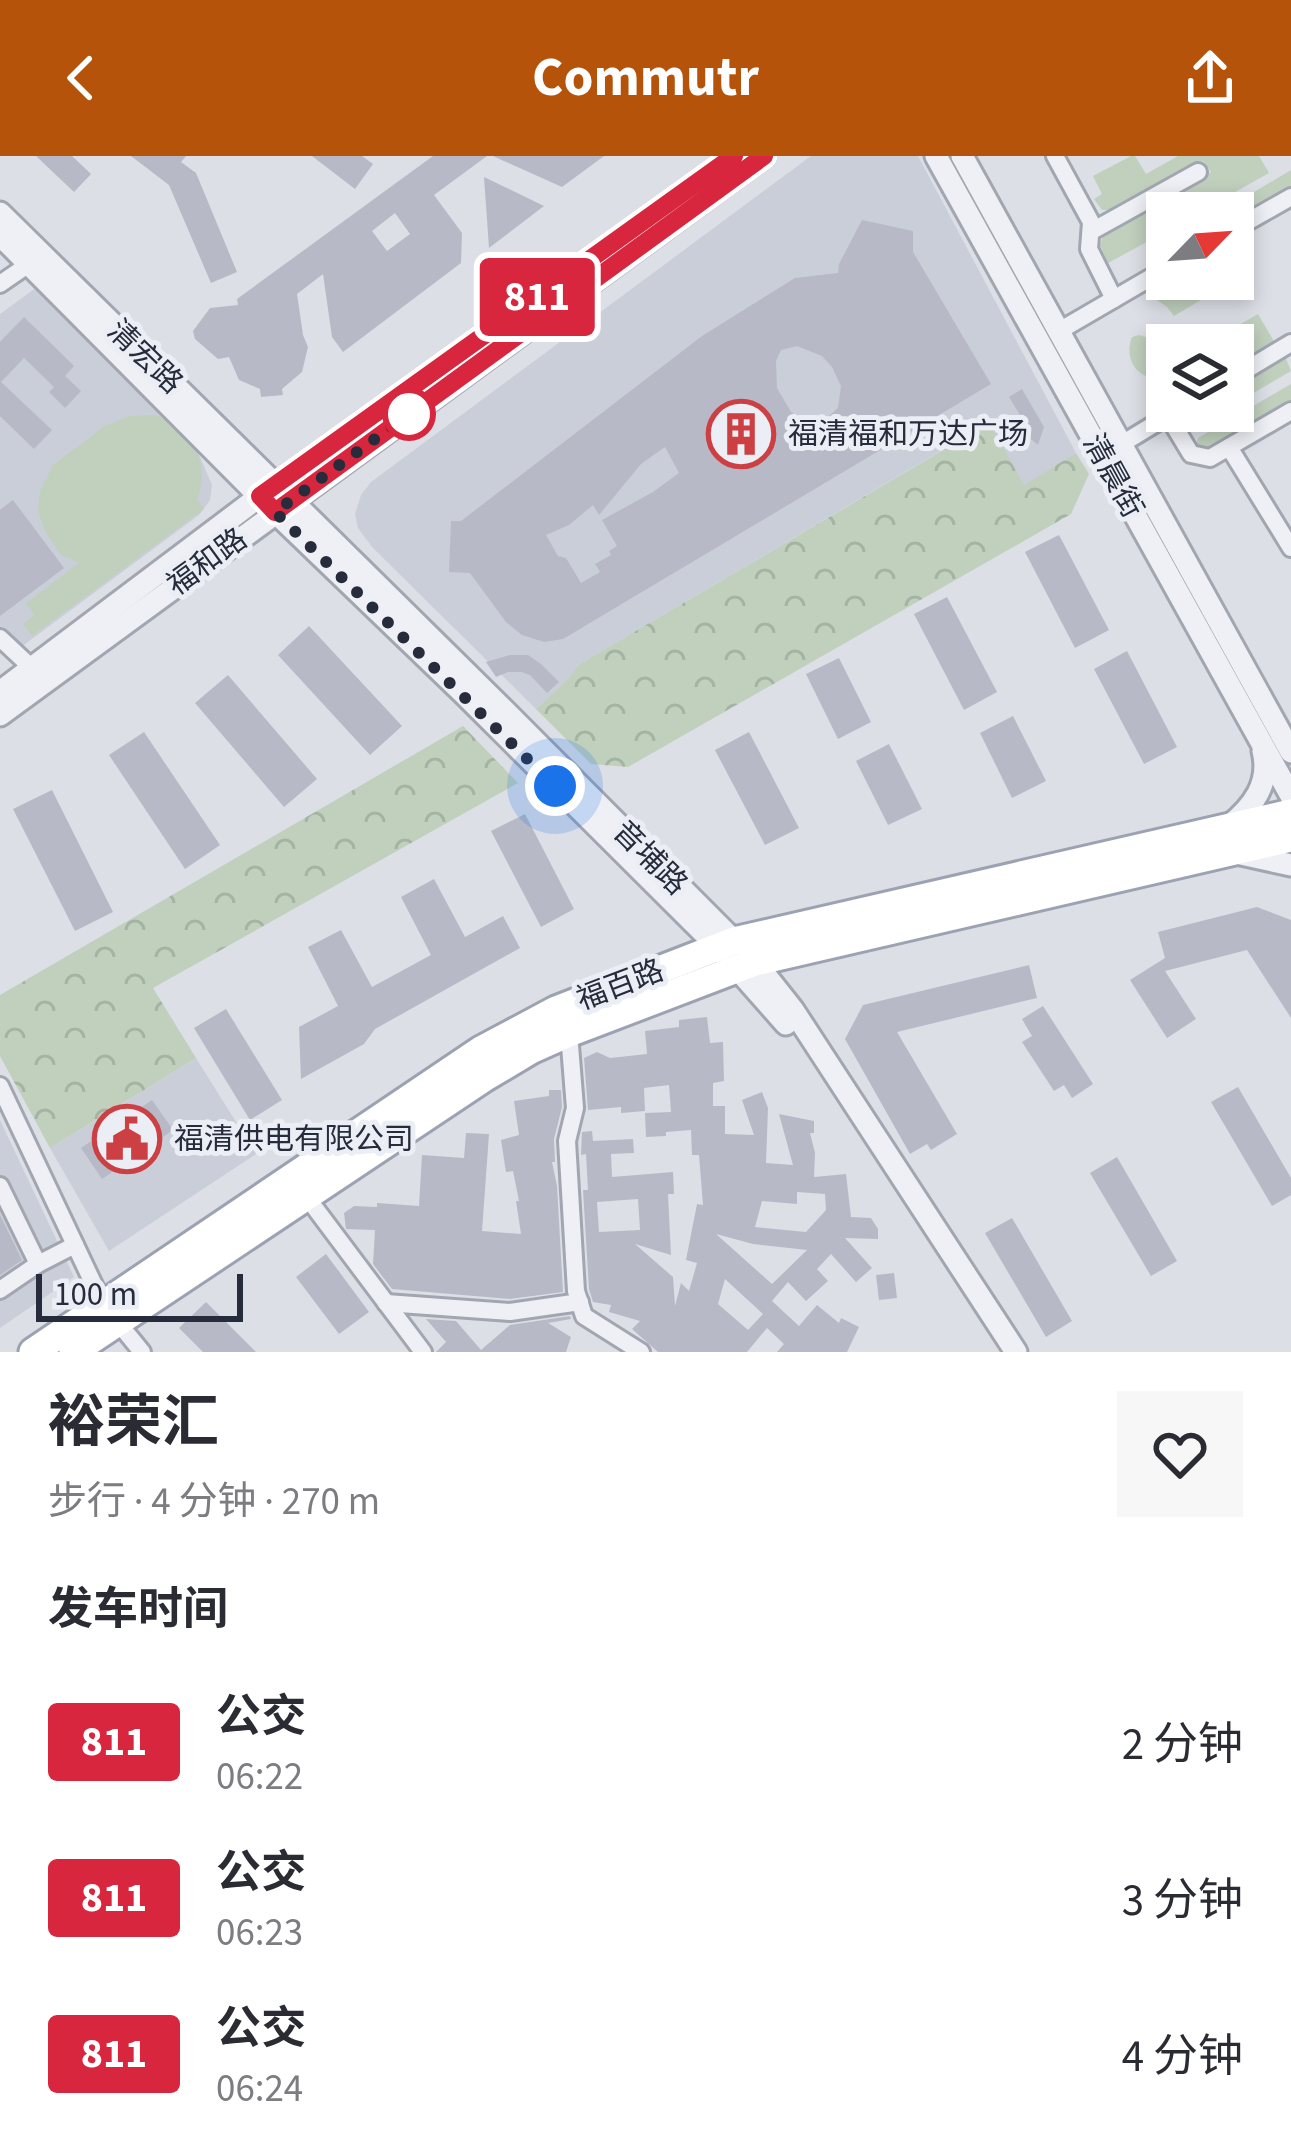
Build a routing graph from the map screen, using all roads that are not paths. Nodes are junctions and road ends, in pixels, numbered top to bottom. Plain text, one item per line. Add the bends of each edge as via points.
1 (734, 156) edge
2 (764, 156) edge
3 (936, 156) edge
4 (962, 156) edge
5 (1055, 156) edge
6 (1198, 172) dead end
7 (1291, 197) edge
8 (0, 213) edge
9 (1254, 218) edge
10 (1092, 231) junction
11 (0, 235) edge
12 (29, 264) junction
13 (1146, 280) edge
14 (0, 284) edge
15 (1114, 298) junction
16 (1059, 331) junction
17 (1291, 344) edge
18 (1254, 366) edge
19 (1291, 410) edge
20 (1146, 430) edge
21 (1181, 432) edge
22 (1120, 445) junction
23 (1229, 447) junction
24 (275, 498) junction
25 (1291, 548) edge
26 (0, 638) edge
27 (32, 668) junction
28 (0, 692) edge
29 (0, 715) edge
30 (1276, 735) edge
31 (1291, 752) edge
32 (1291, 796) edge
33 (1291, 813) edge
34 (1291, 838) edge
35 (1229, 842) junction
36 (1291, 866) edge
37 (736, 954) junction
38 (569, 1033) junction
39 (0, 1086) edge
40 (0, 1186) edge
41 (306, 1196) junction
42 (75, 1245) junction
43 (38, 1264) junction
44 (0, 1290) edge
45 (580, 1302) junction
46 (386, 1304) junction
47 (110, 1314) junction
48 (33, 1352) edge
49 (73, 1352) edge
50 (142, 1352) edge
51 (423, 1352) edge
52 (641, 1352) edge
53 (998, 1352) edge
54 (1016, 1352) edge

1 - 24 street, 福和路
2 - 24 street, 福和路
3 - 30 street, 清晨街
4 - 16 street, 清晨街
5 - 10 street
6 - 10 street
7 - 9 street
8 - 24 street, 清宏路
10 - 15 street via 1089,248
11 - 12 street, 清宏路
12 - 14 street
12 - 24 street, 清宏路
13 - 15 street
15 - 16 street
16 - 22 street, 清晨街
17 - 18 street
19 - 23 street
20 - 22 street
21 - 23 street via 1191,454 1210,458
22 - 30 street, 清晨街
23 - 25 street
24 - 27 street, 福和路
24 - 29 street, 福和路
24 - 37 street, 音埔路
26 - 27 street
27 - 28 street, 福和路
30 - 31 street, 清晨街
30 - 32 street, 清晨街
30 - 35 street via 1255,801
33 - 35 main road, 福百路
34 - 35 main road, 福百路
35 - 36 street
35 - 37 main road, 福百路
37 - 38 main road, 福百路
37 - 47 main road, 福百路 via 556,1010 481,1050
37 - 53 street
37 - 54 street via 793,1010
38 - 41 main road, 福百路 via 484,1078
38 - 45 street via 575,1108 567,1142
39 - 42 street
40 - 43 street
41 - 46 street
41 - 47 main road, 福百路
42 - 43 street
42 - 47 street
43 - 44 street
45 - 46 street via 510,1312
45 - 52 street via 584,1316
46 - 51 street
47 - 48 main road, 福百路
47 - 49 main road, 福百路
47 - 50 street

